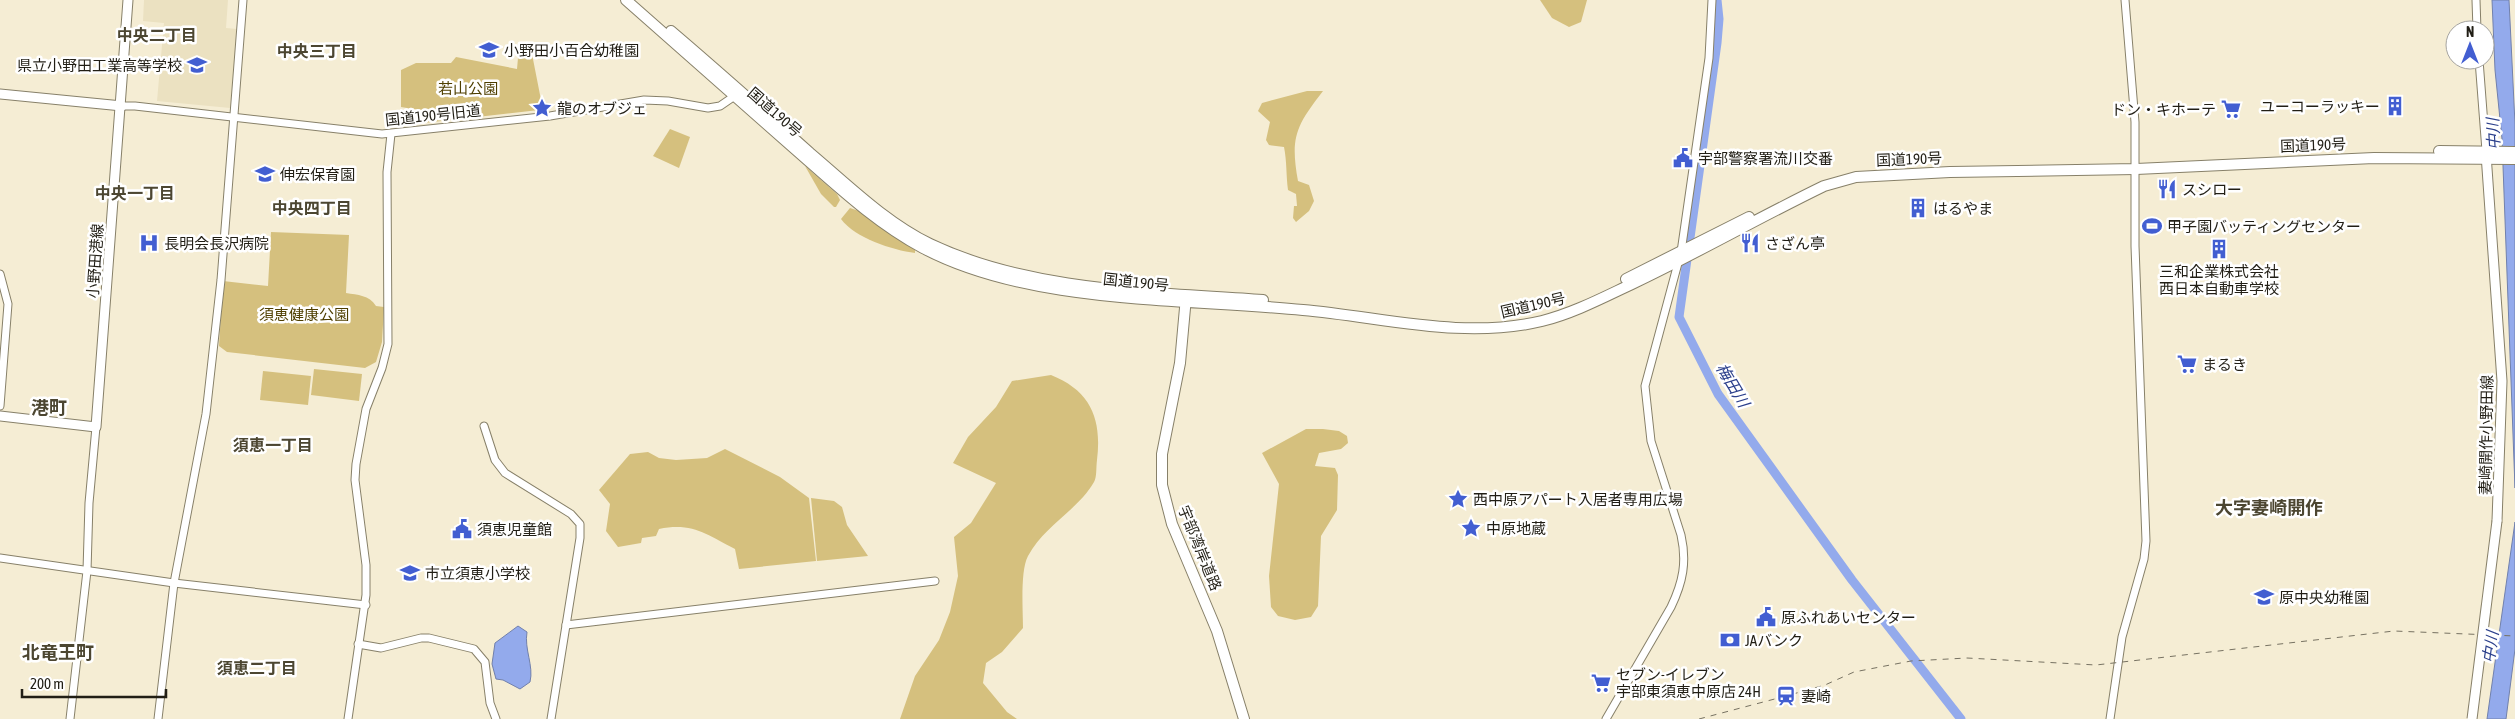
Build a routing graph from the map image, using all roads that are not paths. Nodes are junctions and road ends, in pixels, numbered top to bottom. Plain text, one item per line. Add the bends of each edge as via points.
1 (128, 0) edge
2 (243, 0) edge
3 (626, 0) edge
4 (635, 0) edge
5 (1712, 0) edge
6 (2125, 0) edge
7 (2476, 0) edge
8 (2477, 20) edge
9 (2480, 70) edge
10 (0, 94) edge
11 (737, 94) junction
12 (122, 106) junction
13 (233, 117) junction
14 (391, 134) junction
15 (2515, 150) edge
16 (2501, 154) junction
17 (2486, 155) junction
18 (2515, 159) edge
19 (2136, 166) junction
20 (1685, 254) junction
21 (0, 274) edge
22 (1186, 299) junction
23 (0, 406) edge
24 (0, 416) edge
25 (484, 426) dead end
26 (96, 427) junction
27 (0, 558) edge
28 (87, 571) junction
29 (935, 581) dead end
30 (174, 583) junction
31 (366, 606) junction
32 (566, 625) junction
33 (358, 644) junction
34 (70, 719) edge
35 (158, 719) edge
36 (348, 719) edge
37 (496, 719) edge
38 (551, 719) edge
39 (1244, 719) edge
40 (1606, 719) edge
41 (2110, 719) edge
42 (2472, 719) edge

1 - 12 main road, 小野田港線
2 - 13 street
3 - 11 highway, 国道190号
4 - 11 highway, 国道190号
5 - 20 street via 1709,58
6 - 19 street
7 - 8 street
9 - 17 street
10 - 12 main road
11 - 14 street, 国道190号旧道 via 720,106 708,108 644,100 559,114
11 - 22 highway, 国道190号 via 856,193 929,243 963,258 1028,275
12 - 13 street, 国道190号旧道
12 - 26 main road, 小野田港線
13 - 14 street, 国道190号旧道
13 - 30 street via 221,280 206,414
14 - 31 street via 387,172 388,344 366,409 356,464
15 - 16 highway, 国道190号
16 - 17 highway, 国道190号
16 - 18 highway, 国道190号
17 - 19 highway, 国道190号
17 - 42 main road, 妻崎開作小野田線, bridge via 2502,381 2497,521
19 - 20 highway, 国道190号 via 1844,178
19 - 41 street via 2135,246 2146,541 2122,637
20 - 22 highway, 国道190号 via 1575,304 1535,316 1495,322 1444,322 1303,303
20 - 40 street via 1647,376 1645,397 1651,440 1681,535 1684,570 1671,607
21 - 23 street via 8,309
22 - 39 highway, 宇部湾岸道路 via 1180,363 1162,454 1162,485 1172,524 1217,631
24 - 26 main road
25 - 32 street via 496,460 505,473 571,514 580,524
26 - 28 street
27 - 28 street
28 - 30 street
28 - 34 street
29 - 32 street
30 - 31 street
30 - 35 street
31 - 33 street
32 - 38 street
33 - 36 street
33 - 37 street via 380,648 429,638 474,649 485,662 490,703

